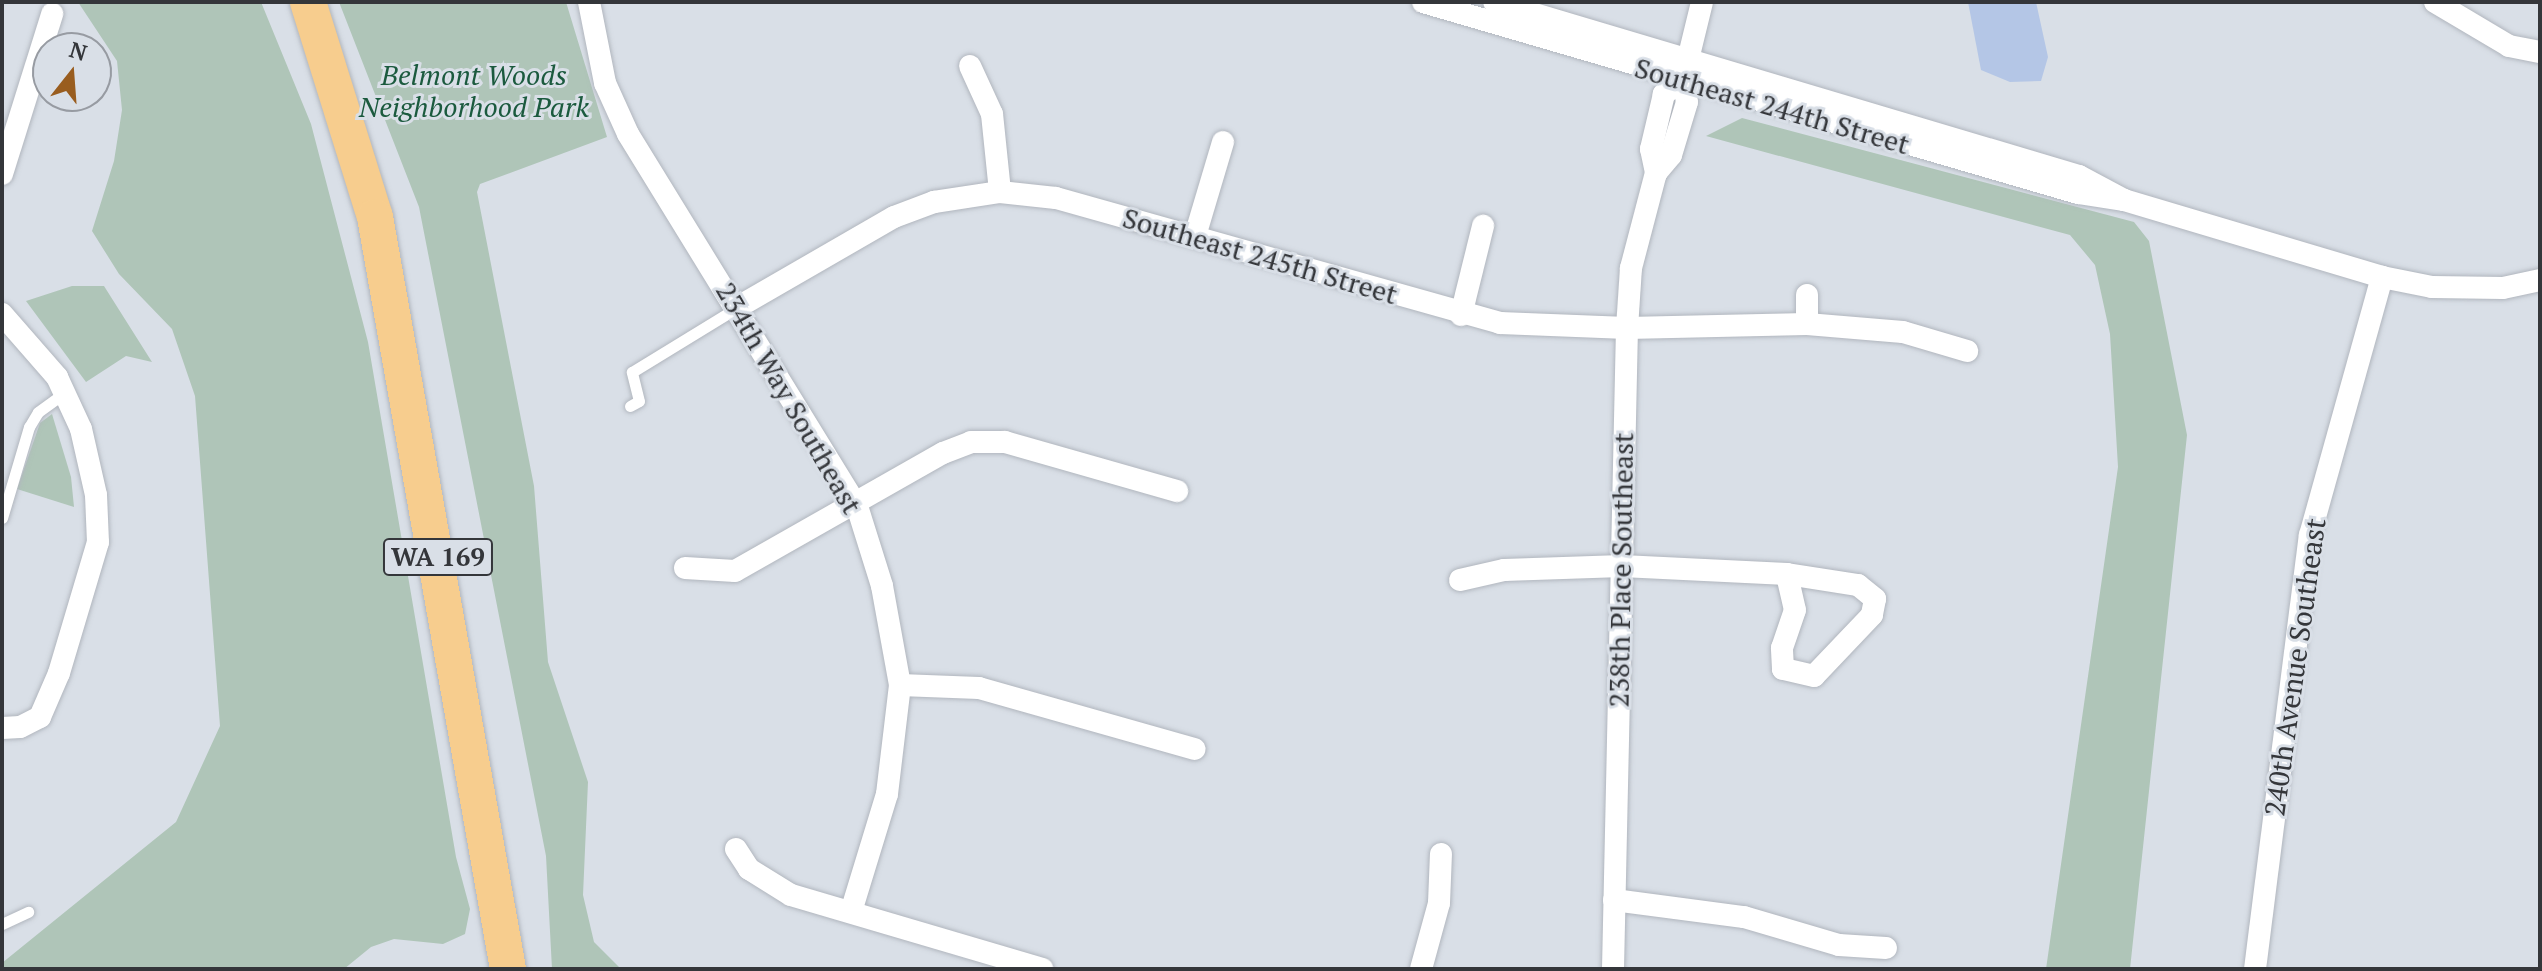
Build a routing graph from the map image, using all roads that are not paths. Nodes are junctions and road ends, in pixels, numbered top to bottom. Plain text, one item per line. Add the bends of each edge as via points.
1 (308, 2) edge
2 (589, 2) edge
3 (1423, 2) edge
4 (1494, 2) edge
5 (1702, 2) edge
6 (2435, 2) edge
7 (52, 14) dead end
8 (2540, 52) edge
9 (970, 66) dead end
10 (1685, 70) junction
11 (1223, 142) dead end
12 (2, 174) edge
13 (1000, 192) junction
14 (1483, 226) dead end
15 (1195, 236) junction
16 (2382, 277) junction
17 (2540, 280) edge
18 (1807, 295) dead end
19 (738, 307) junction
20 (2, 314) edge
21 (1461, 315) junction
22 (1807, 324) junction
23 (1627, 328) junction
24 (1967, 351) dead end
25 (64, 393) junction
26 (630, 406) dead end
27 (1177, 491) dead end
28 (857, 506) junction
29 (2, 518) edge
30 (1622, 566) junction
31 (685, 568) dead end
32 (1787, 574) junction
33 (1460, 580) dead end
34 (900, 685) junction
35 (2, 728) edge
36 (1195, 749) dead end
37 (736, 849) dead end
38 (1441, 854) dead end
39 (1614, 900) junction
40 (28, 912) dead end
41 (851, 912) junction
42 (2, 924) edge
43 (1886, 948) dead end
44 (508, 969) edge
45 (1042, 969) edge
46 (1421, 969) edge
47 (1613, 969) edge
48 (2255, 969) edge

1 - 44 main road, WA 169 via 375,217
2 - 19 street, 234th Way Southeast via 605,83 628,134
3 - 10 street, Southeast 244th Street
4 - 10 street, Southeast 244th Street
5 - 10 street, 238th Place Southeast
6 - 8 street via 2509,46
7 - 12 street
9 - 13 street via 992,114
10 - 16 street, Southeast 244th Street via 2078,193 2124,200
10 - 23 street, 238th Place Southeast via 1664,94 1651,149 1656,173 1631,268
11 - 15 street
13 - 15 street, Southeast 245th Street via 1056,198
13 - 19 street, Southeast 245th Street via 934,202 894,217
14 - 21 street
15 - 21 street, Southeast 245th Street
16 - 17 street, Southeast 244th Street via 2474,289
16 - 48 street, 240th Avenue Southeast via 2310,535
18 - 22 street
19 - 26 lane via 632,372 639,401
19 - 28 street, 234th Way Southeast
20 - 25 street via 34,346
21 - 23 street, Southeast 245th Street via 1500,323
22 - 23 street, Southeast 245th Street
22 - 24 street, Southeast 245th Street via 1903,332
23 - 30 street, 238th Place Southeast
25 - 29 lane via 38,412 29,427
25 - 35 street via 89,459 98,542 59,673 40,717 20,727
27 - 28 street via 988,440 943,453
28 - 31 street via 735,571
28 - 34 street, 234th Way Southeast via 882,586
30 - 32 street
30 - 33 street via 1504,570
30 - 39 street, 238th Place Southeast
32 - 32 street via 1846,581 1875,599 1866,626 1814,676 1783,669 1782,648 1795,610
34 - 36 street via 979,688
34 - 41 street, 234th Way Southeast via 887,794
37 - 41 street via 766,882
38 - 46 street via 1439,903
39 - 43 street via 1744,917 1839,945
39 - 47 street, 238th Place Southeast
40 - 42 lane
41 - 45 street

